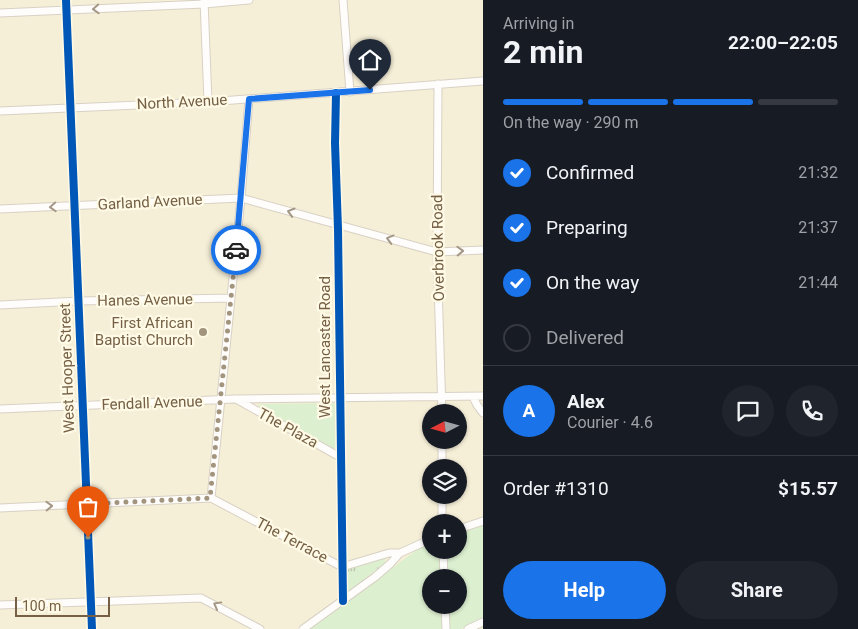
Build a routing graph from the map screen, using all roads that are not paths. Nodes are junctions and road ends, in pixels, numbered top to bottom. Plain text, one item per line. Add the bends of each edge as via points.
1 (66, 0) edge
2 (249, 0) edge
3 (343, 0) edge
4 (204, 2) edge
5 (66, 10) junction
6 (0, 13) edge
7 (483, 81) edge
8 (438, 84) junction
9 (350, 92) junction
10 (336, 93) junction
11 (249, 99) junction
12 (208, 102) junction
13 (70, 107) junction
14 (0, 111) edge
15 (241, 198) junction
16 (74, 205) junction
17 (0, 209) edge
18 (338, 225) junction
19 (483, 250) edge
20 (437, 252) junction
21 (231, 298) junction
22 (79, 301) junction
23 (0, 305) edge
24 (483, 396) edge
25 (441, 397) junction
26 (473, 397) junction
27 (340, 398) junction
28 (236, 399) junction
29 (220, 400) junction
30 (441, 404) edge
31 (83, 406) junction
32 (0, 409) edge
33 (483, 412) edge
34 (340, 457) junction
35 (210, 498) junction
36 (87, 504) junction
37 (0, 508) edge
38 (483, 521) edge
39 (467, 526) edge
40 (422, 543) edge
41 (400, 553) junction
42 (342, 566) junction
43 (90, 601) junction
44 (343, 601) junction
45 (0, 605) edge
46 (445, 614) edge
47 (483, 622) edge
48 (92, 629) edge
49 (260, 629) edge
50 (303, 629) edge
51 (446, 629) edge
52 (468, 629) edge

1 - 5 street, West Hooper Street
2 - 4 street
3 - 9 street
4 -> 5 street
4 - 12 street
5 - 6 street
5 - 13 street, West Hooper Street
7 - 8 street, North Avenue
8 - 9 street, North Avenue
8 - 20 street, Overbrook Road
9 - 10 street, North Avenue
10 - 11 street, North Avenue
10 - 18 street, West Lancaster Road
11 - 12 street, North Avenue
11 - 15 street
12 - 13 street, North Avenue
13 - 14 street, North Avenue
13 - 16 street, West Hooper Street
15 - 16 street, Garland Avenue
18 -> 15 street, Garland Avenue
15 - 21 street
16 -> 17 street, Garland Avenue
16 - 22 street, West Hooper Street
20 -> 18 street, Garland Avenue
18 - 27 street, West Lancaster Road
20 -> 19 street, Garland Avenue
20 - 25 street, Overbrook Road
21 - 22 street, Hanes Avenue
21 - 29 street
22 - 23 street, Hanes Avenue
22 - 31 street, West Hooper Street
24 - 26 street, Fendall Avenue
25 - 26 street, Fendall Avenue
25 - 27 street, Fendall Avenue
25 - 30 street, Overbrook Road
26 - 33 street
27 - 28 street, Fendall Avenue
27 - 34 street, West Lancaster Road
28 - 29 street, Fendall Avenue
28 - 34 street, The Plaza
29 - 31 street, Fendall Avenue
29 - 35 street
31 - 32 street, Fendall Avenue
31 - 36 street, West Hooper Street
34 - 42 street, West Lancaster Road
35 - 36 street
35 - 42 street, The Terrace
37 -> 36 street
36 - 43 street, West Hooper Street
38 - 39 street
40 - 41 street, The Terrace
41 - 42 street, The Terrace
41 - 44 street
42 - 44 street, West Lancaster Road
43 - 45 street
43 - 48 street, West Hooper Street
49 -> 43 street via 201,598
44 - 50 street
46 - 51 street
47 - 52 street

